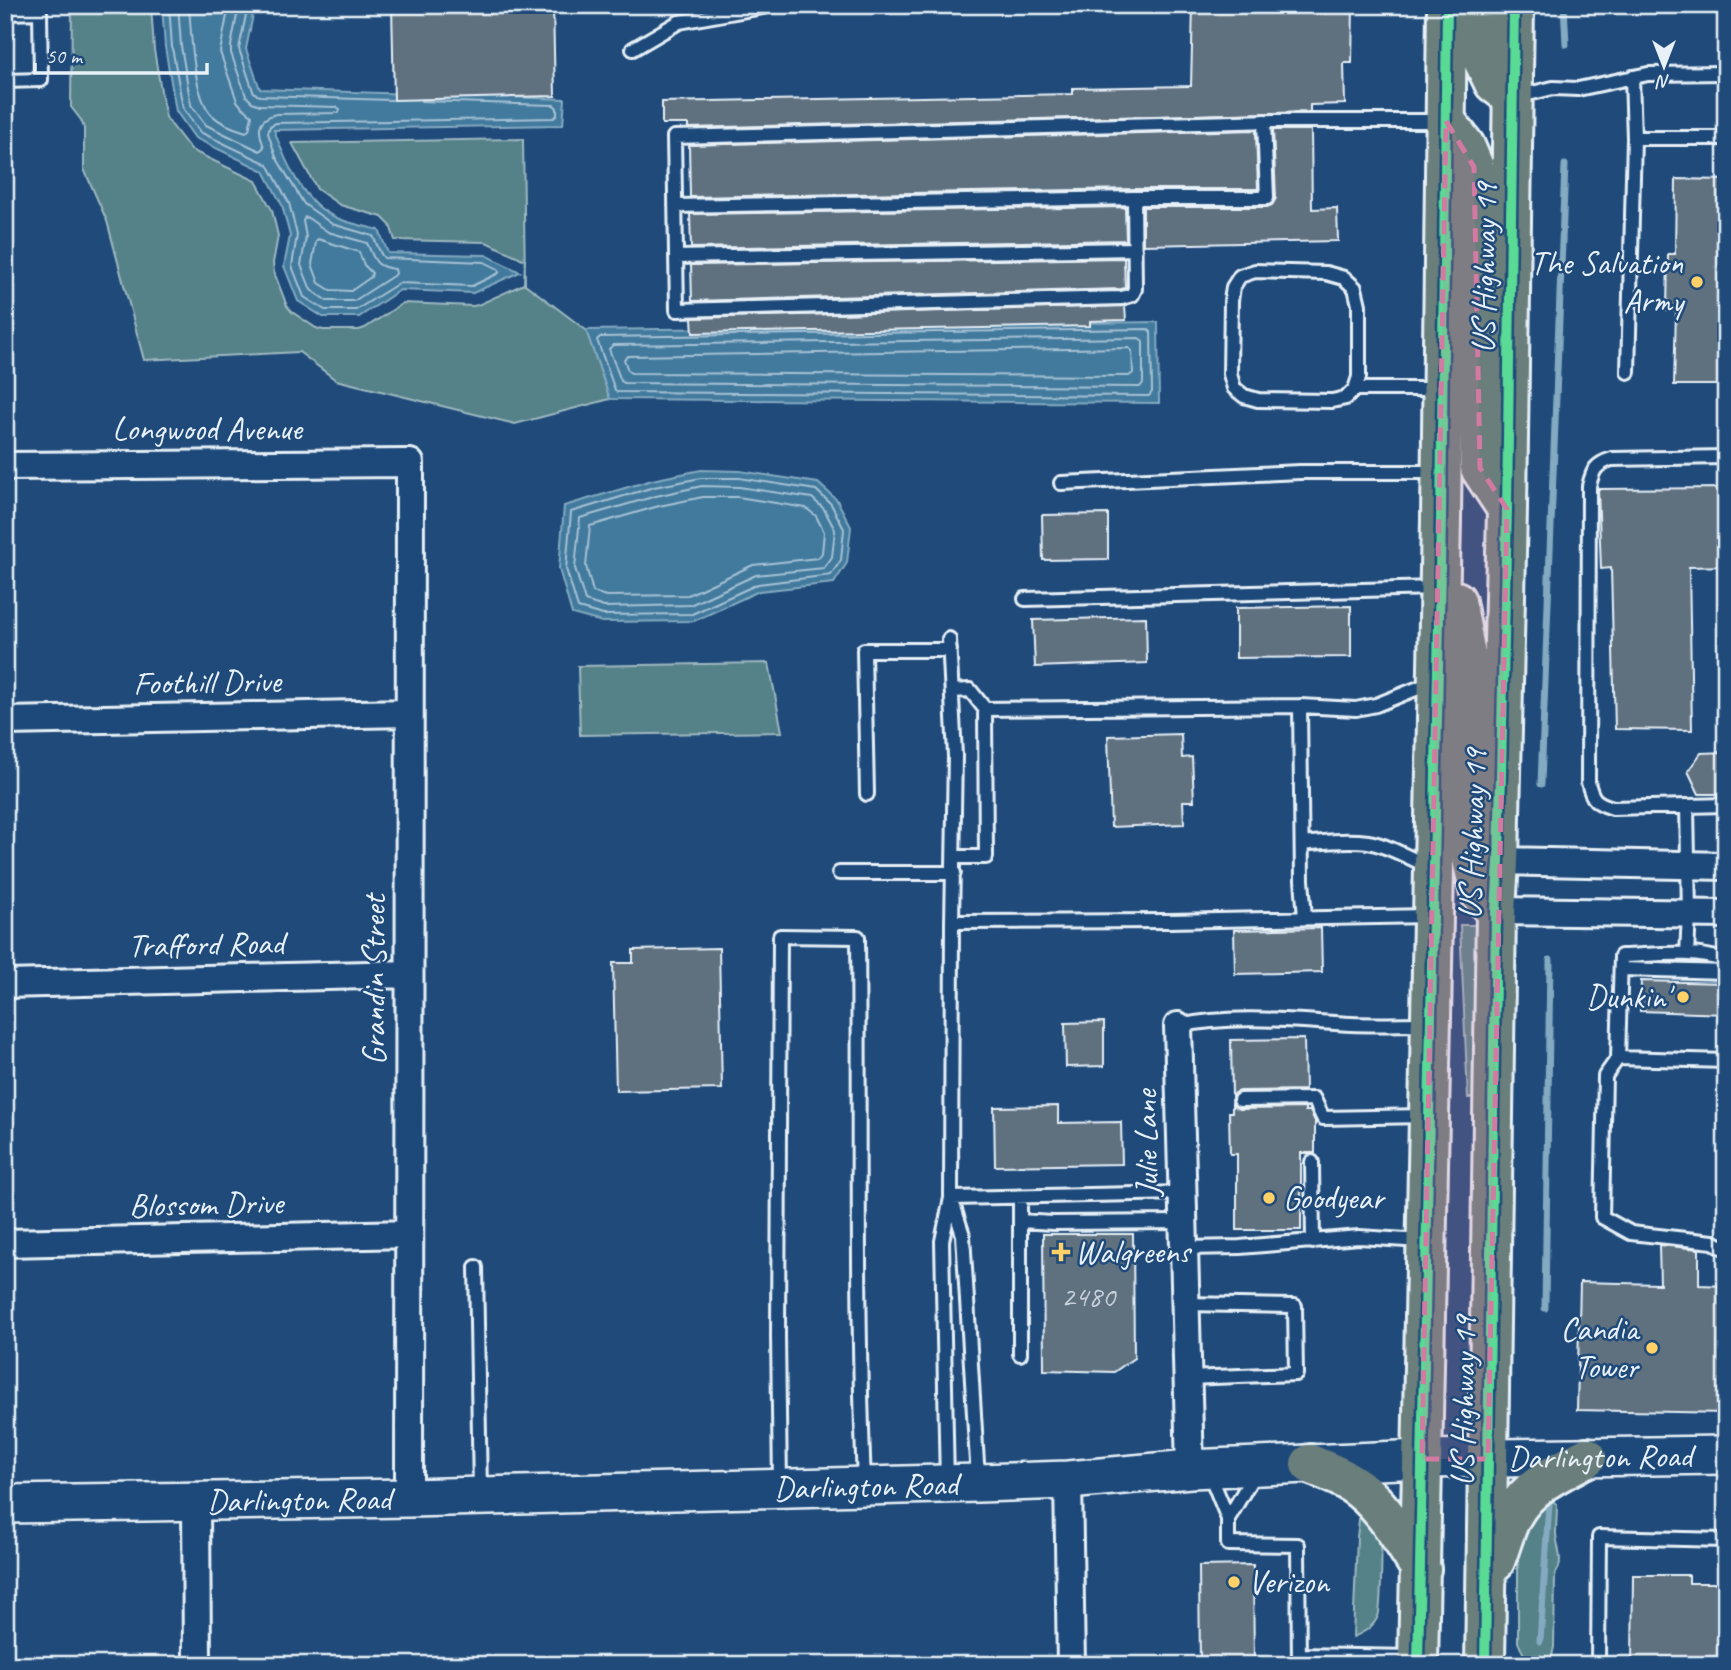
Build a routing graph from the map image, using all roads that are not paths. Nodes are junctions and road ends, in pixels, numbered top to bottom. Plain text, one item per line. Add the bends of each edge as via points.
1 (774, 5) edge
2 (1447, 5) edge
3 (1477, 5) edge
4 (1514, 5) edge
5 (5, 13) edge
6 (633, 49) dead end
7 (1726, 73) edge
8 (1632, 77) junction
9 (5, 80) edge
10 (1512, 97) junction
11 (1264, 121) junction
12 (1446, 121) junction
13 (1634, 138) junction
14 (1726, 138) edge
15 (1134, 198) junction
16 (675, 206) junction
17 (1135, 249) junction
18 (676, 257) junction
19 (1628, 372) dead end
20 (1355, 389) junction
21 (1442, 389) junction
22 (1726, 457) edge
23 (410, 463) joint
24 (5, 466) edge
25 (1441, 472) junction
26 (1061, 483) dead end
27 (1507, 509) junction
28 (1441, 519) junction
29 (1439, 588) junction
30 (1024, 598) dead end
31 (1438, 681) junction
32 (952, 691) junction
33 (1300, 706) junction
34 (985, 709) junction
35 (410, 713) junction
36 (5, 721) edge
37 (867, 794) dead end
38 (1726, 805) edge
39 (1687, 806) junction
40 (1302, 844) junction
41 (954, 857) junction
42 (1499, 861) junction
43 (1689, 866) junction
44 (1726, 866) edge
45 (1434, 869) junction
46 (839, 873) dead end
47 (954, 873) junction
48 (1496, 911) junction
49 (1689, 914) junction
50 (1726, 914) edge
51 (1433, 916) junction
52 (1305, 917) junction
53 (952, 922) junction
54 (1687, 954) junction
55 (1726, 961) edge
56 (1621, 963) junction
57 (1726, 972) edge
58 (409, 974) junction
59 (5, 984) edge
60 (1431, 1024) junction
61 (1178, 1026) joint
62 (1618, 1058) junction
63 (1726, 1061) edge
64 (1240, 1100) dead end
65 (1429, 1115) junction
66 (1312, 1163) dead end
67 (1183, 1193) junction
68 (1020, 1197) junction
69 (951, 1198) junction
70 (1020, 1221) junction
71 (1183, 1222) junction
72 (409, 1234) junction
73 (1313, 1242) junction
74 (1426, 1242) junction
75 (5, 1243) edge
76 (1184, 1248) junction
77 (1726, 1249) edge
78 (476, 1267) dead end
79 (1185, 1304) junction
80 (1020, 1354) dead end
81 (1187, 1378) junction
82 (1726, 1455) edge
83 (1587, 1457) junction
84 (1488, 1459) junction
85 (1422, 1460) junction
86 (1310, 1464) junction
87 (1259, 1467) junction
88 (1199, 1469) junction
89 (1068, 1480) junction
90 (962, 1483) junction
91 (864, 1485) junction
92 (780, 1488) junction
93 (480, 1496) junction
94 (409, 1498) junction
95 (196, 1501) junction
96 (5, 1504) edge
97 (1228, 1519) junction
98 (1726, 1540) edge
99 (1420, 1569) junction
100 (1486, 1582) junction
101 (1299, 1660) edge
102 (1418, 1661) edge
103 (197, 1665) edge
104 (1071, 1665) edge
105 (1485, 1665) edge
106 (1598, 1665) edge

1 - 6 lane via 679,22
2 - 12 highway, US Highway 19
3 - 10 highway via 1479,52 1494,83
4 - 10 highway, US Highway 19
5 - 9 lane via 40,12 41,80
7 - 8 lane
8 - 10 lane
8 - 13 lane
10 - 27 highway, US Highway 19
11 - 12 lane
11 - 15 lane via 1268,198
11 - 16 lane via 674,137
12 - 21 highway, US Highway 19
12 - 27 highway via 1465,145 1474,167 1480,468
13 - 14 lane
13 - 19 lane
15 - 16 lane
15 - 17 lane
16 - 18 lane
17 - 18 lane
17 - 18 lane via 1135,289 1122,298 677,310
20 - 20 lane via 1359,377 1355,288 1344,278 1326,273 1255,271 1240,276 1231,301 1234,388 1258,400 1332,401 1346,398
20 - 21 lane
21 - 25 highway, US Highway 19
22 - 39 lane via 1612,459 1600,463 1589,486 1591,795 1614,808
23 - 24 street, Longwood Avenue
23 - 35 street, Grandin Street
25 - 26 lane via 1300,472
25 - 28 highway, US Highway 19
27 - 42 highway, US Highway 19
28 - 29 highway, US Highway 19
28 - 48 highway via 1471,682 1469,836 1480,893
29 - 30 lane
29 - 31 highway, US Highway 19
31 - 33 lane via 1356,709
31 - 45 highway, US Highway 19
32 - 34 lane via 970,690
32 - 37 lane via 949,645 864,650
32 - 41 lane
33 - 34 lane
33 - 40 lane
34 - 41 lane via 986,857
35 - 36 street, Foothill Drive
35 - 58 street, Grandin Street
38 - 39 lane
39 - 43 lane
40 - 45 lane via 1368,842
40 - 52 lane
41 - 47 lane
42 - 43 street
42 - 48 highway, US Highway 19
43 - 44 street
43 - 49 lane
45 - 51 highway, US Highway 19
46 - 47 lane
47 - 53 lane
48 - 49 street
48 - 84 highway, US Highway 19
49 - 50 street
49 - 54 lane
51 - 52 lane
51 - 60 highway, US Highway 19
52 - 53 lane
53 - 69 lane
54 - 55 lane
54 - 56 lane
56 - 57 lane
56 - 62 lane
58 - 59 street, Trafford Road
58 - 72 street, Grandin Street
60 - 61 lane via 1204,1020
60 - 65 highway, US Highway 19
61 - 67 street, Julie Lane
62 - 63 lane
62 - 77 lane via 1605,1076 1602,1217 1631,1233 1713,1242
64 - 65 lane via 1314,1099 1323,1118
65 - 74 highway, US Highway 19
66 - 73 lane
67 - 68 lane
67 - 71 street, Julie Lane
68 - 69 lane
68 - 70 lane
69 - 90 lane via 942,1241
69 - 90 lane via 963,1235
70 - 71 lane
70 - 80 lane
71 - 76 street, Julie Lane
72 - 75 street, Blossom Drive
72 - 94 street, Grandin Street
73 - 74 lane via 1359,1237
73 - 76 lane
74 - 85 highway, US Highway 19
76 - 79 street, Julie Lane
78 - 93 lane
79 - 81 street, Julie Lane
79 - 81 lane via 1295,1306 1296,1374
81 - 88 street, Julie Lane
82 - 83 street, Darlington Road
83 - 84 street, Darlington Road
83 - 100 highway via 1529,1493 1513,1513
84 - 85 street, Darlington Road
84 - 100 highway, US Highway 19
85 - 86 street, Darlington Road
85 - 99 highway, US Highway 19
86 - 87 street, Darlington Road
86 - 99 highway via 1350,1482 1370,1498
87 - 88 street, Darlington Road
87 - 97 lane
88 - 89 street, Darlington Road
88 - 97 lane
89 - 90 street, Darlington Road
89 - 104 street
90 - 91 street, Darlington Road
91 - 92 street, Darlington Road
91 - 92 lane via 858,1305 858,937 780,936
92 - 93 street, Darlington Road
93 - 94 street, Darlington Road
94 - 95 street, Darlington Road
95 - 96 street, Darlington Road
95 - 103 street
97 - 101 lane via 1228,1544 1298,1545
98 - 106 lane via 1599,1537
99 - 102 highway, US Highway 19
100 - 105 highway, US Highway 19
101 - 102 lane

